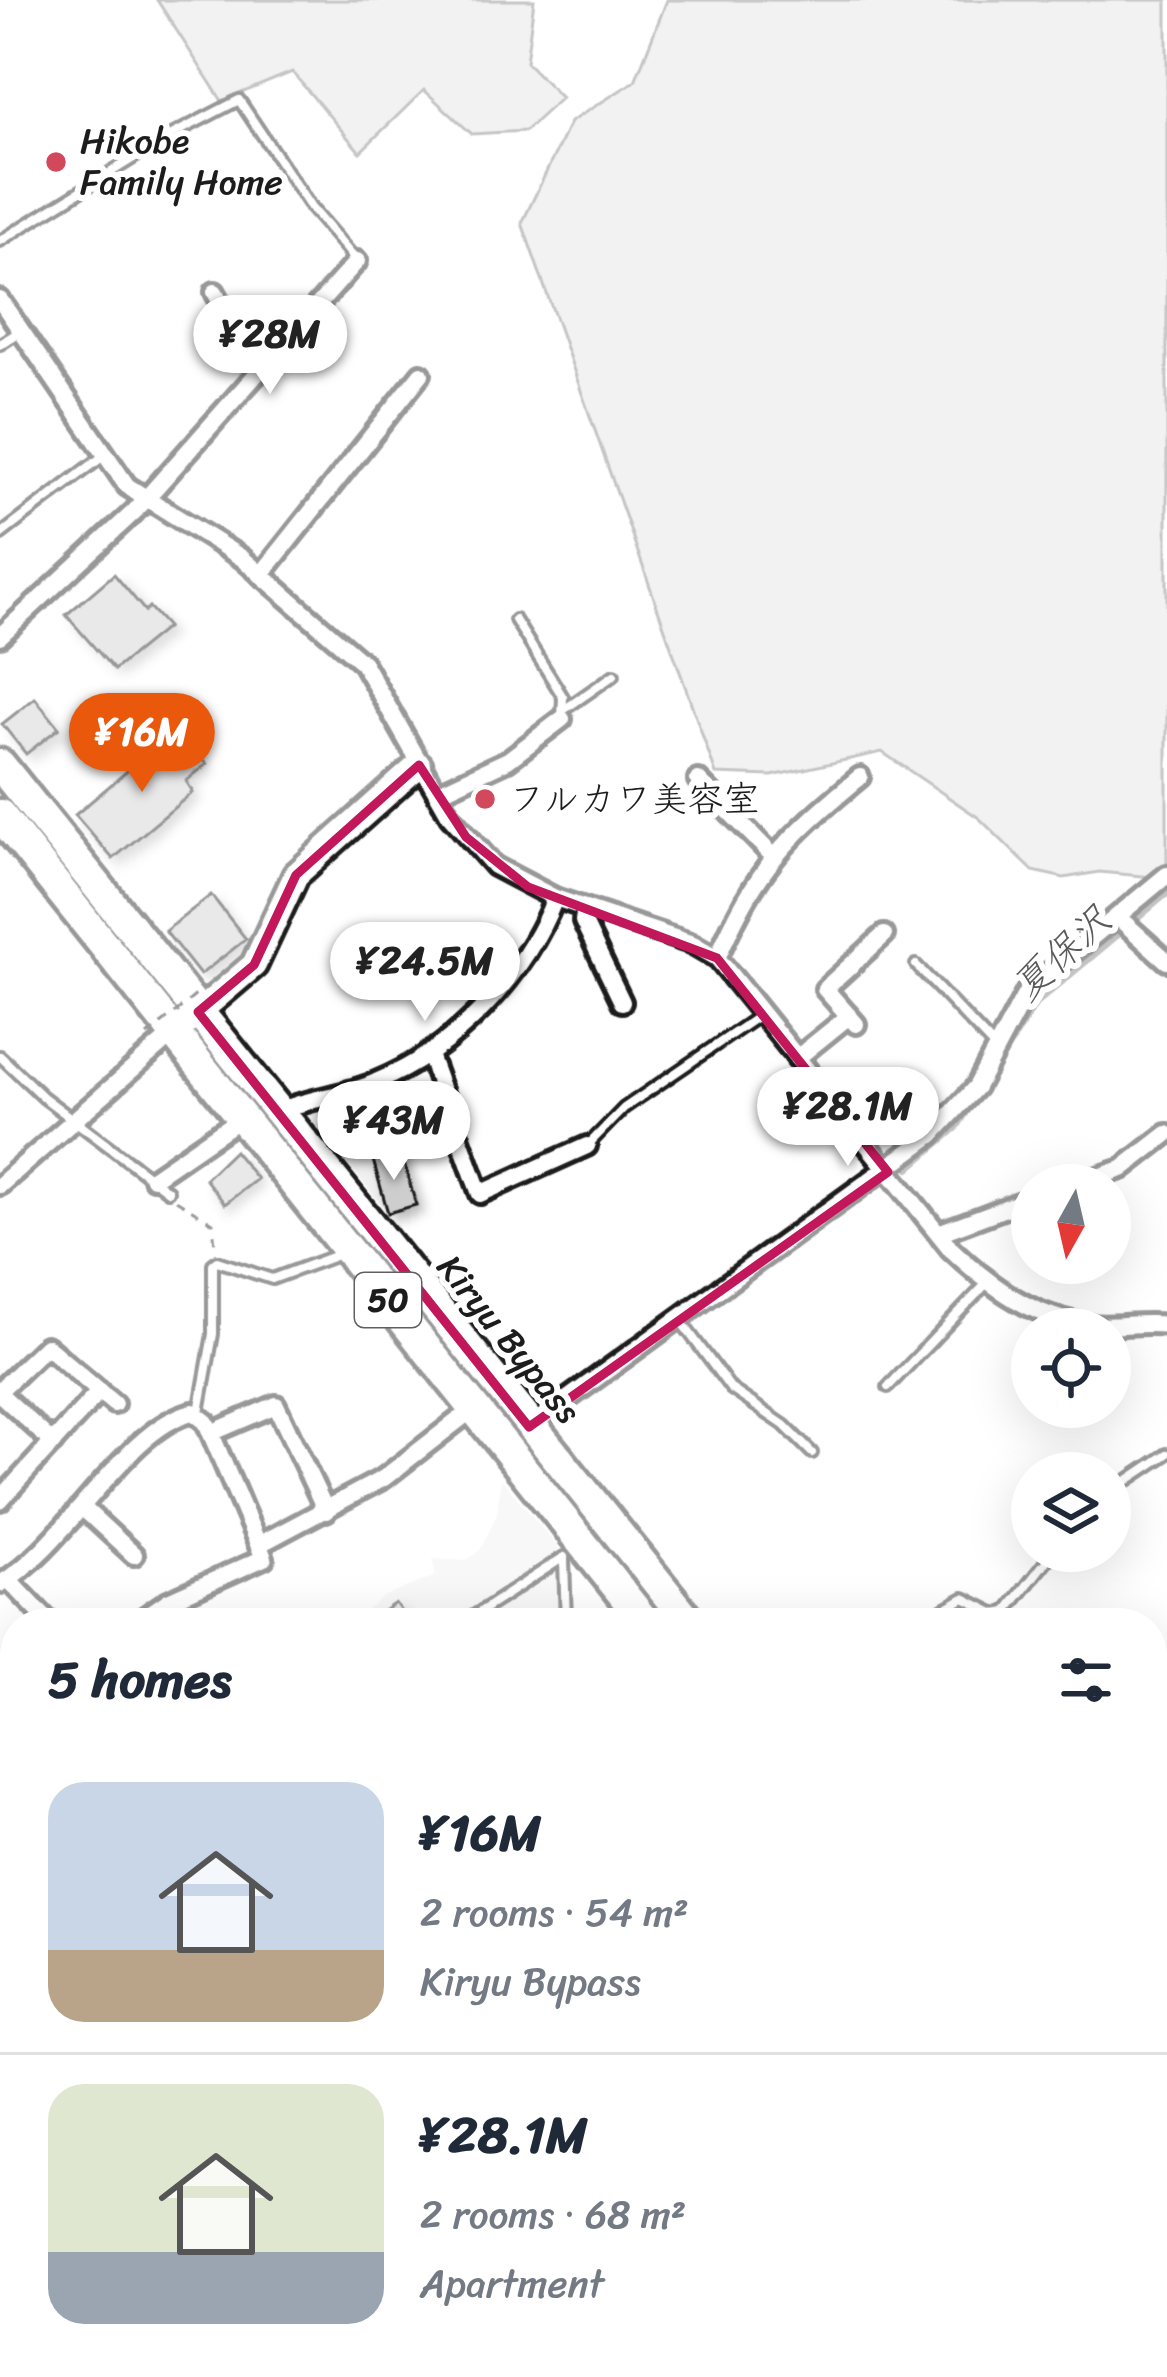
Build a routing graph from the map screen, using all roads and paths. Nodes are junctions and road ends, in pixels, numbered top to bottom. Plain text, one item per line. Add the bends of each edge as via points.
1 (0, 241) edge
2 (357, 261) joint
3 (215, 292) dead end
4 (0, 300) edge
5 (20, 332) junction
6 (0, 344) edge
7 (264, 364) junction
8 (421, 374) dead end
9 (102, 457) junction
10 (144, 500) junction
11 (0, 535) edge
12 (261, 574) junction
13 (515, 620) dead end
14 (0, 637) edge
15 (614, 675) dead end
16 (563, 714) junction
17 (0, 765) edge
18 (419, 765) junction
19 (860, 777) dead end
20 (698, 780) dead end
21 (437, 793) junction
22 (0, 815) edge
23 (774, 857) junction
24 (1167, 875) edge
25 (555, 898) junction
26 (585, 908) junction
27 (1120, 919) junction
28 (884, 935) dead end
29 (717, 958) junction
30 (1167, 961) edge
31 (916, 965) dead end
32 (622, 1002) dead end
33 (761, 1014) junction
34 (182, 1016) junction
35 (995, 1048) junction
36 (429, 1055) junction
37 (0, 1056) edge
38 (797, 1058) junction
39 (277, 1112) junction
40 (242, 1118) junction
41 (73, 1120) junction
42 (1161, 1139) edge
43 (587, 1146) joint
44 (1167, 1161) edge
45 (1128, 1164) edge
46 (888, 1172) junction
47 (153, 1178) junction
48 (0, 1185) edge
49 (168, 1191) joint
50 (1011, 1206) edge
51 (941, 1232) junction
52 (346, 1249) junction
53 (217, 1261) junction
54 (988, 1282) junction
55 (680, 1320) junction
56 (1167, 1325) edge
57 (888, 1387) dead end
58 (99, 1391) junction
59 (0, 1392) edge
60 (114, 1404) dead end
61 (475, 1408) junction
62 (199, 1413) junction
63 (211, 1432) junction
64 (517, 1436) junction
65 (53, 1443) junction
66 (812, 1453) dead end
67 (1167, 1454) edge
68 (1131, 1478) edge
69 (0, 1500) edge
70 (83, 1508) junction
71 (326, 1511) junction
72 (262, 1543) junction
73 (573, 1550) junction
74 (134, 1555) dead end
75 (1037, 1572) edge
76 (4, 1582) edge
77 (33, 1608) edge
78 (156, 1608) edge
79 (486, 1608) edge
80 (567, 1608) edge
81 (631, 1608) edge
82 (676, 1608) edge
83 (946, 1608) edge
84 (984, 1608) edge
85 (1009, 1608) edge

1 - 2 lane via 238,100
2 - 7 street
3 - 7 street
4 - 5 street
5 - 6 lane
5 - 9 street
7 - 10 street
8 - 12 street
9 - 10 street
9 - 11 lane
10 - 12 street
10 - 14 street
12 - 18 street via 363,663
13 - 16 lane via 563,697
15 - 16 lane
16 - 21 street via 508,760
17 - 34 highway, Kiryu Bypass / 50
18 - 21 street
18 - 34 street via 296,875 254,964
19 - 23 street
20 - 23 street
21 - 25 street via 494,866
22 - 34 highway, Kiryu Bypass / 50
23 - 29 street via 746,891
24 - 27 street
25 - 26 street
25 - 36 street via 490,1002
26 - 29 street
26 - 32 street via 583,921
27 - 30 street
27 - 35 street via 1027,991
28 - 38 street via 825,989 852,1020
29 - 33 street
31 - 35 lane
33 - 38 street
33 - 43 lane via 624,1108
34 - 34 path, bridge
34 - 39 highway, Kiryu Bypass / 50
34 - 40 highway, Kiryu Bypass / 50
34 - 41 street
35 - 46 street via 976,1087
36 - 39 street via 376,1082
36 - 43 street via 480,1194
37 - 41 lane
38 - 46 street
39 - 64 highway, Kiryu Bypass / 50
40 - 47 street
40 - 52 highway, Kiryu Bypass / 50
41 - 47 lane
41 - 48 street
42 - 44 street
42 - 45 street
46 - 51 street
46 - 55 street
47 - 49 lane
49 - 53 path via 213,1223
50 - 51 street
51 - 54 street
52 - 53 lane via 272,1279
52 - 61 highway, Kiryu Bypass / 50
53 - 62 lane
54 - 56 street via 1057,1318
54 - 57 lane
55 - 64 street
55 - 66 lane via 731,1389
58 - 59 street via 46,1346
58 - 60 street
58 - 65 street
59 - 65 street
61 - 64 highway, Kiryu Bypass / 50
61 - 71 street via 396,1471
62 - 63 street
62 - 70 street via 182,1414 147,1437
63 - 71 street via 276,1405
63 - 72 street
64 - 73 highway, Kiryu Bypass / 50
64 - 82 highway, Kiryu Bypass / 50
65 - 69 street
67 - 68 lane
70 - 74 street
70 - 76 street
71 - 72 street
72 - 78 street via 264,1558
73 - 79 lane
73 - 80 lane
73 - 81 highway, Kiryu Bypass / 50
75 - 85 lane
76 - 77 street
83 - 84 lane via 964,1598

